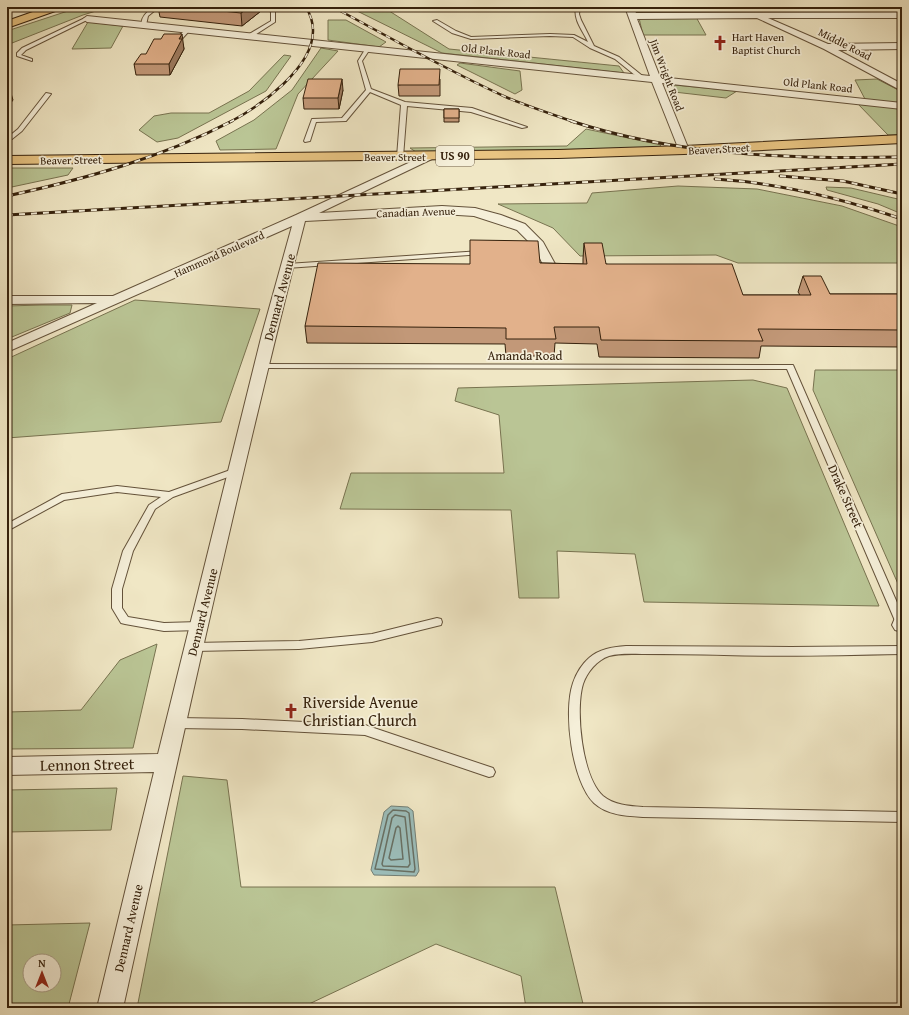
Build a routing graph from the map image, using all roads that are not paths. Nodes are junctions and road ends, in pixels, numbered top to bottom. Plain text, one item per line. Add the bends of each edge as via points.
1 (10, 7) edge
2 (57, 7) edge
3 (157, 7) edge
4 (267, 7) edge
5 (578, 7) edge
6 (732, 7) edge
7 (7, 8) edge
8 (631, 12) edge
9 (902, 15) edge
10 (755, 16) junction
11 (87, 19) joint
12 (436, 21) dead end
13 (7, 25) edge
14 (144, 25) junction
15 (188, 30) junction
16 (248, 36) junction
17 (178, 40) edge
18 (902, 46) edge
19 (592, 47) junction
20 (827, 47) junction
21 (368, 49) junction
22 (30, 60) dead end
23 (643, 79) junction
24 (656, 80) junction
25 (902, 88) edge
26 (368, 90) junction
27 (48, 94) dead end
28 (404, 104) junction
29 (902, 106) edge
30 (524, 127) dead end
31 (902, 139) edge
32 (7, 141) edge
33 (307, 141) dead end
34 (684, 150) junction
35 (430, 156) junction
36 (400, 157) junction
37 (7, 160) edge
38 (300, 218) junction
39 (490, 252) edge
40 (287, 266) junction
41 (554, 273) edge
42 (116, 299) junction
43 (7, 300) edge
44 (7, 348) edge
45 (261, 366) junction
46 (790, 367) joint
47 (236, 471) junction
48 (170, 495) junction
49 (7, 528) edge
50 (437, 622) dead end
51 (902, 624) edge
52 (199, 626) junction
53 (194, 647) junction
54 (902, 650) edge
55 (176, 723) junction
56 (166, 763) junction
57 (7, 766) edge
58 (489, 772) dead end
59 (902, 817) edge
60 (110, 1008) edge

1 - 7 main road
2 - 13 main road
3 - 14 lane via 146,14
4 - 16 lane via 273,12 273,22
5 - 19 lane via 578,22
6 - 10 street, Middle Road
8 - 10 street
8 - 24 street, Jim Wright Road
9 - 10 street
10 - 20 street, Middle Road
11 - 14 street, Old Plank Road
11 - 22 lane via 18,54
12 - 19 lane via 454,32 471,38 550,34 574,36
14 - 15 street, Old Plank Road
15 - 16 street, Old Plank Road
15 - 17 lane
16 - 21 street, Old Plank Road
18 - 20 street
19 - 23 lane via 617,58
20 - 25 street, Middle Road
21 - 23 street, Old Plank Road
21 - 26 lane via 360,61
23 - 24 street, Old Plank Road
24 - 29 street, Old Plank Road
24 - 34 street, Jim Wright Road
26 - 28 lane
26 - 33 lane via 344,120 314,120
27 - 32 lane via 20,130
28 - 30 lane via 472,110
28 - 36 lane
31 - 34 main road, Beaver Street / US 90
34 - 35 main road, Beaver Street / US 90
35 - 36 main road, Beaver Street / US 90
35 - 38 street, Hammond Boulevard
36 - 37 main road, Beaver Street / US 90
38 - 40 street, Dennard Avenue
38 - 41 street, Canadian Avenue via 465,211 497,218 521,227 539,245 537,249
38 - 42 street, Hammond Boulevard
39 - 40 lane
40 - 45 street, Dennard Avenue
42 - 43 street
42 - 44 street, Hammond Boulevard
45 - 46 lane, Amanda Road
45 - 47 street, Dennard Avenue
46 - 51 lane, Drake Street
47 - 48 lane
47 - 52 street, Dennard Avenue
48 - 49 lane via 117,489 62,497
48 - 52 lane via 152,507 128,551 117,589 117,608 125,620 136,623 164,627
50 - 53 lane via 372,638 299,645
52 - 53 street, Dennard Avenue
53 - 55 street, Dennard Avenue
54 - 59 lane via 610,652 597,657 583,672 578,685 576,718 581,767 585,779 602,802 622,810
55 - 56 street, Dennard Avenue
55 - 58 lane via 365,730
56 - 57 street, Lennon Street
56 - 60 street, Dennard Avenue

